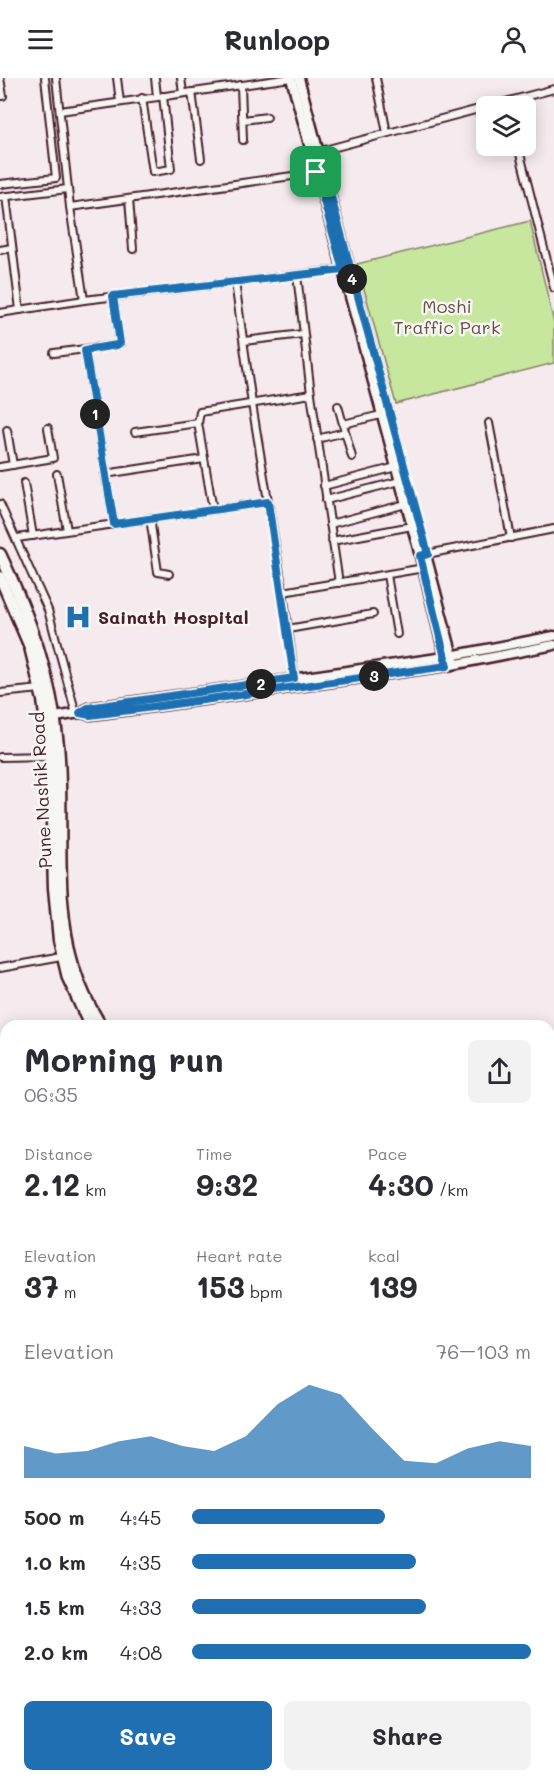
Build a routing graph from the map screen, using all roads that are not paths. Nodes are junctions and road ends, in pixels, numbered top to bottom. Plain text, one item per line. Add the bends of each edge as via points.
1 (0, 78) edge
2 (45, 78) edge
3 (56, 78) edge
4 (117, 78) edge
5 (155, 78) edge
6 (181, 78) edge
7 (229, 78) edge
8 (291, 78) edge
9 (299, 78) edge
10 (376, 78) edge
11 (241, 85) junction
12 (231, 86) junction
13 (554, 88) edge
14 (192, 92) junction
15 (183, 93) junction
16 (0, 96) edge
17 (160, 96) junction
18 (530, 96) edge
19 (142, 99) junction
20 (120, 102) junction
21 (60, 111) junction
22 (476, 111) edge
23 (267, 117) dead end
24 (243, 120) junction
25 (387, 132) junction
26 (243, 140) dead end
27 (314, 153) junction
28 (521, 156) edge
29 (201, 159) dead end
30 (320, 172) junction
31 (0, 184) edge
32 (68, 189) junction
33 (3, 197) edge
34 (129, 199) junction
35 (70, 207) junction
36 (12, 248) junction
37 (133, 249) dead end
38 (0, 250) edge
39 (346, 269) junction
40 (297, 275) junction
41 (235, 282) junction
42 (554, 288) edge
43 (113, 296) junction
44 (84, 300) junction
45 (20, 310) junction
46 (0, 313) edge
47 (303, 334) junction
48 (244, 341) junction
49 (85, 350) junction
50 (54, 353) dead end
51 (311, 394) junction
52 (252, 404) junction
53 (338, 406) dead end
54 (381, 415) junction
55 (198, 423) junction
56 (489, 423) dead end
57 (343, 424) junction
58 (48, 428) dead end
59 (7, 430) dead end
60 (135, 432) dead end
61 (345, 432) junction
62 (317, 439) junction
63 (352, 457) dead end
64 (204, 459) junction
65 (13, 465) junction
66 (396, 466) junction
67 (0, 467) edge
68 (57, 474) dead end
69 (105, 474) junction
70 (400, 482) junction
71 (24, 483) dead end
72 (324, 486) junction
73 (326, 500) junction
74 (268, 502) junction
75 (0, 504) edge
76 (406, 504) junction
77 (213, 510) junction
78 (150, 518) junction
79 (114, 524) junction
80 (330, 524) junction
81 (412, 526) junction
82 (554, 529) edge
83 (67, 530) junction
84 (33, 536) junction
85 (511, 537) junction
86 (17, 538) junction
87 (332, 541) junction
88 (0, 554) edge
89 (424, 555) junction
90 (427, 568) junction
91 (169, 574) dead end
92 (387, 575) junction
93 (0, 577) edge
94 (339, 583) junction
95 (283, 592) junction
96 (373, 614) dead end
97 (288, 629) junction
98 (397, 634) dead end
99 (554, 636) edge
100 (554, 645) edge
101 (450, 661) junction
102 (295, 683) junction
103 (41, 689) junction
104 (0, 693) edge
105 (78, 713) junction
106 (55, 717) junction
107 (50, 756) junction
108 (0, 757) edge
109 (61, 957) junction
110 (0, 968) edge
111 (87, 1020) edge
112 (98, 1020) edge

1 - 16 street
2 - 31 street via 56,177
3 - 21 street
4 - 20 street
5 - 17 street
6 - 15 street
7 - 12 street
8 - 11 street
8 - 27 main road
9 - 27 main road
10 - 25 street
11 - 12 street
11 - 24 street
12 - 14 street
13 - 18 street
14 - 15 street
14 - 29 street
15 - 17 street
17 - 19 street
17 - 19 street via 171,169 153,172
19 - 20 street
20 - 21 street
21 - 32 street
22 - 25 street
23 - 24 street
24 - 26 street
25 - 27 street
27 - 30 main road
28 - 42 street
30 - 34 street
30 - 39 main road
32 - 33 street
32 - 35 street
33 - 36 street
34 - 35 street
34 - 37 street
35 - 44 street
36 - 38 street
36 - 45 street
39 - 40 street
39 - 54 main road
39 - 89 main road
40 - 41 street
40 - 47 street
41 - 43 street
41 - 48 street
43 - 44 street
43 - 49 street via 120,343
44 - 45 street
45 - 46 street
47 - 48 street
47 - 51 street
48 - 52 street
49 - 50 street
49 - 69 street
51 - 52 street
51 - 62 street
52 - 55 street via 205,410 200,412
52 - 74 street
53 - 57 street
54 - 57 street
54 - 66 main road
55 - 60 street
55 - 64 street
56 - 85 street
57 - 61 street
58 - 65 street via 52,458
59 - 65 street
61 - 62 street
61 - 63 street
62 - 72 street
64 - 69 street
64 - 77 street
65 - 67 street
66 - 70 main road
66 - 72 street
68 - 83 street
69 - 79 street
70 - 73 street
70 - 76 main road
71 - 84 street
72 - 73 street
73 - 80 street
74 - 77 street
74 - 95 street
75 - 86 street
76 - 80 street
76 - 81 main road
77 - 78 street
78 - 79 street
78 - 91 street via 158,572
79 - 83 street
80 - 87 street
81 - 87 street
81 - 89 main road
82 - 85 street
83 - 84 street
84 - 86 street
85 - 89 street
86 - 105 street via 48,610
87 - 94 street
88 - 106 highway, Pune Nashik Road via 37,641
89 - 90 main road
90 - 92 street
90 - 101 main road
92 - 94 street
92 - 98 street
93 - 103 highway, Pune Nashik Road via 30,646
94 - 95 street
95 - 97 street
96 - 97 street
97 - 102 street
99 - 101 main road
100 - 101 main road
101 - 102 main road
102 - 105 main road via 90,715
103 - 104 street
103 - 107 highway, Pune Nashik Road
105 - 106 main road
106 - 112 highway, Pune Nashik Road via 68,940 74,967
107 - 108 street
107 - 109 highway, Pune Nashik Road via 54,888
109 - 110 street
109 - 111 highway, Pune Nashik Road

